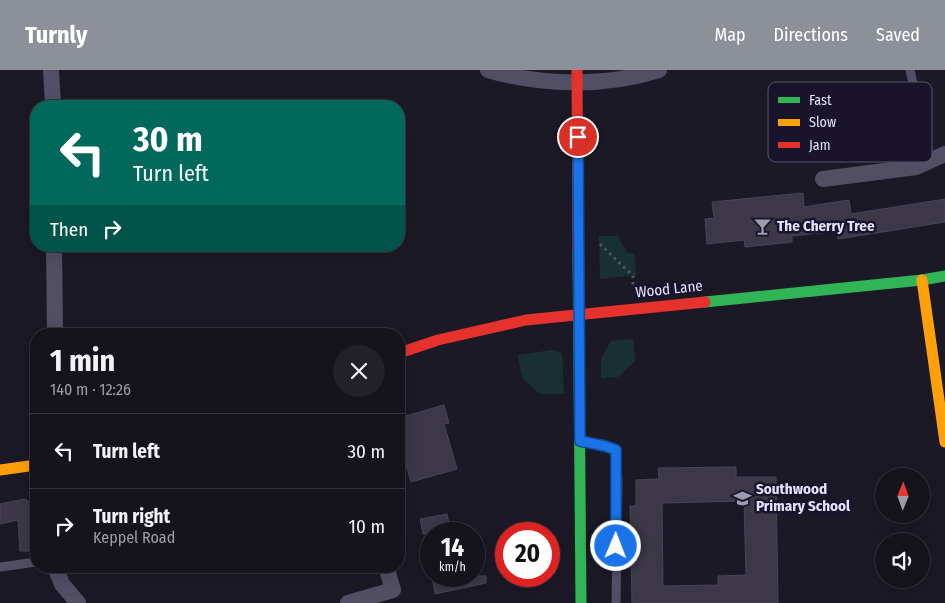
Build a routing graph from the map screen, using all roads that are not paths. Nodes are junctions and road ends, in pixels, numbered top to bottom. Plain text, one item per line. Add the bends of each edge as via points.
1 (51, 70) edge
2 (488, 70) edge
3 (659, 70) edge
4 (910, 70) edge
5 (577, 76) edge
6 (914, 82) edge
7 (53, 100) edge
8 (932, 138) edge
9 (938, 157) edge
10 (927, 162) edge
11 (823, 179) dead end
12 (54, 252) edge
13 (945, 276) edge
14 (922, 280) junction
15 (580, 313) junction
16 (55, 328) edge
17 (405, 351) edge
18 (580, 441) junction
19 (945, 442) edge
20 (30, 466) edge
21 (0, 470) edge
22 (30, 563) edge
23 (0, 567) edge
24 (58, 573) edge
25 (388, 573) edge
26 (78, 603) edge
27 (348, 603) edge
28 (581, 603) edge
29 (616, 603) edge

1 - 7 street
2 - 5 street via 540,81
3 - 5 street via 617,79
4 - 6 lane
5 - 15 street
8 - 9 lane
10 - 11 street via 916,167
12 - 16 street
13 - 14 street, Wood Lane
14 - 15 street, Wood Lane
14 - 19 street
15 - 17 street, Wood Lane via 526,320
15 - 18 street
18 - 28 street
18 - 29 lane via 616,450
20 - 21 street
22 - 23 lane
24 - 26 street via 62,584
25 - 27 street via 392,590

